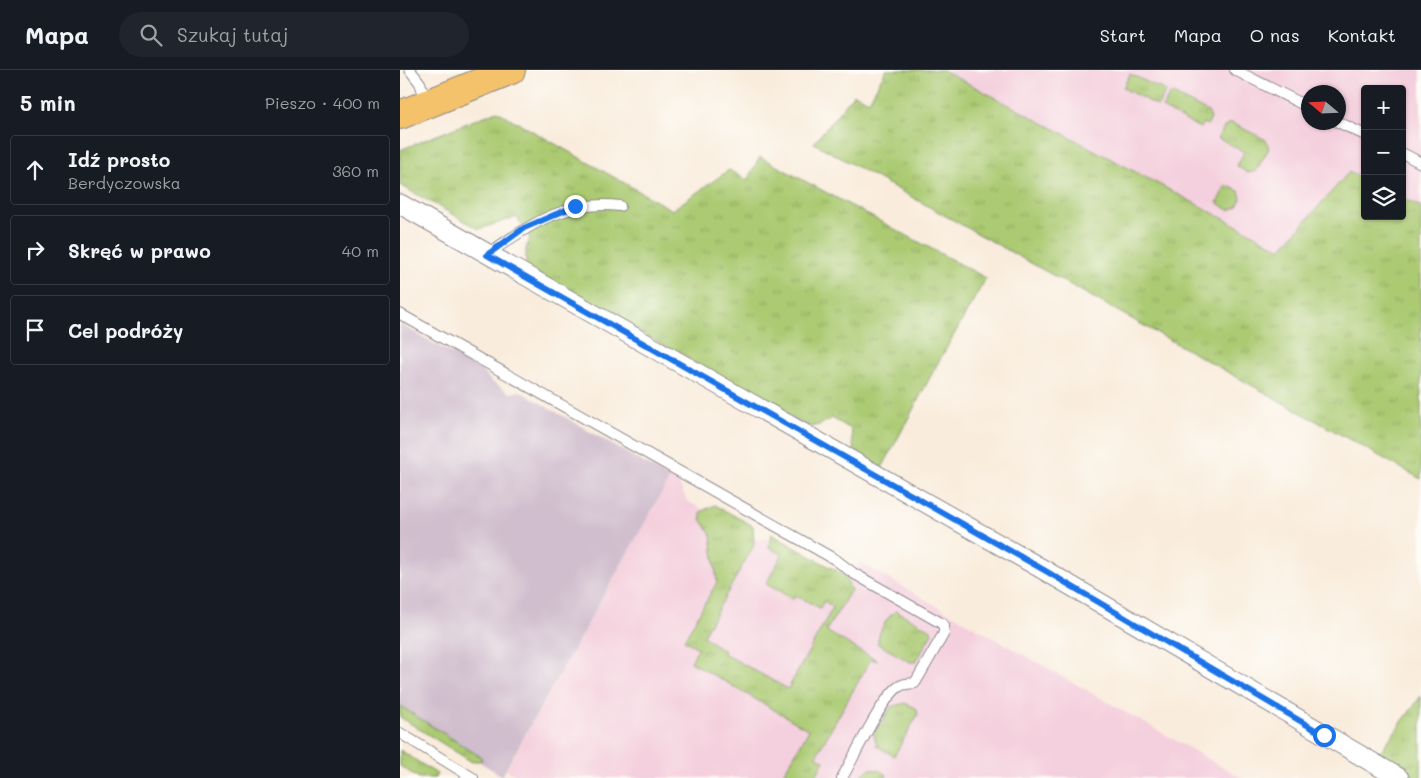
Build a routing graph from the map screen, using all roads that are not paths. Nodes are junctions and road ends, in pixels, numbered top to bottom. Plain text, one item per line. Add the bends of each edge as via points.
1 (410, 70) edge
2 (511, 70) edge
3 (1235, 70) edge
4 (1301, 103) edge
5 (428, 104) junction
6 (400, 114) edge
7 (1346, 126) edge
8 (1361, 133) edge
9 (1406, 155) edge
10 (1421, 163) edge
11 (400, 204) edge
12 (620, 206) dead end
13 (487, 255) junction
14 (400, 314) edge
15 (400, 733) edge
16 (456, 774) edge
17 (473, 778) edge
18 (842, 778) edge
19 (1399, 778) edge

1 - 5 lane
2 - 5 main road
3 - 4 lane
5 - 6 main road
7 - 8 lane
9 - 10 lane
11 - 13 street
12 - 13 lane via 599,203 575,206 524,228
13 - 19 street via 1044,570
14 - 18 lane via 828,555 944,626 944,633 915,683 896,688 885,702
15 - 16 lane
16 - 17 lane

